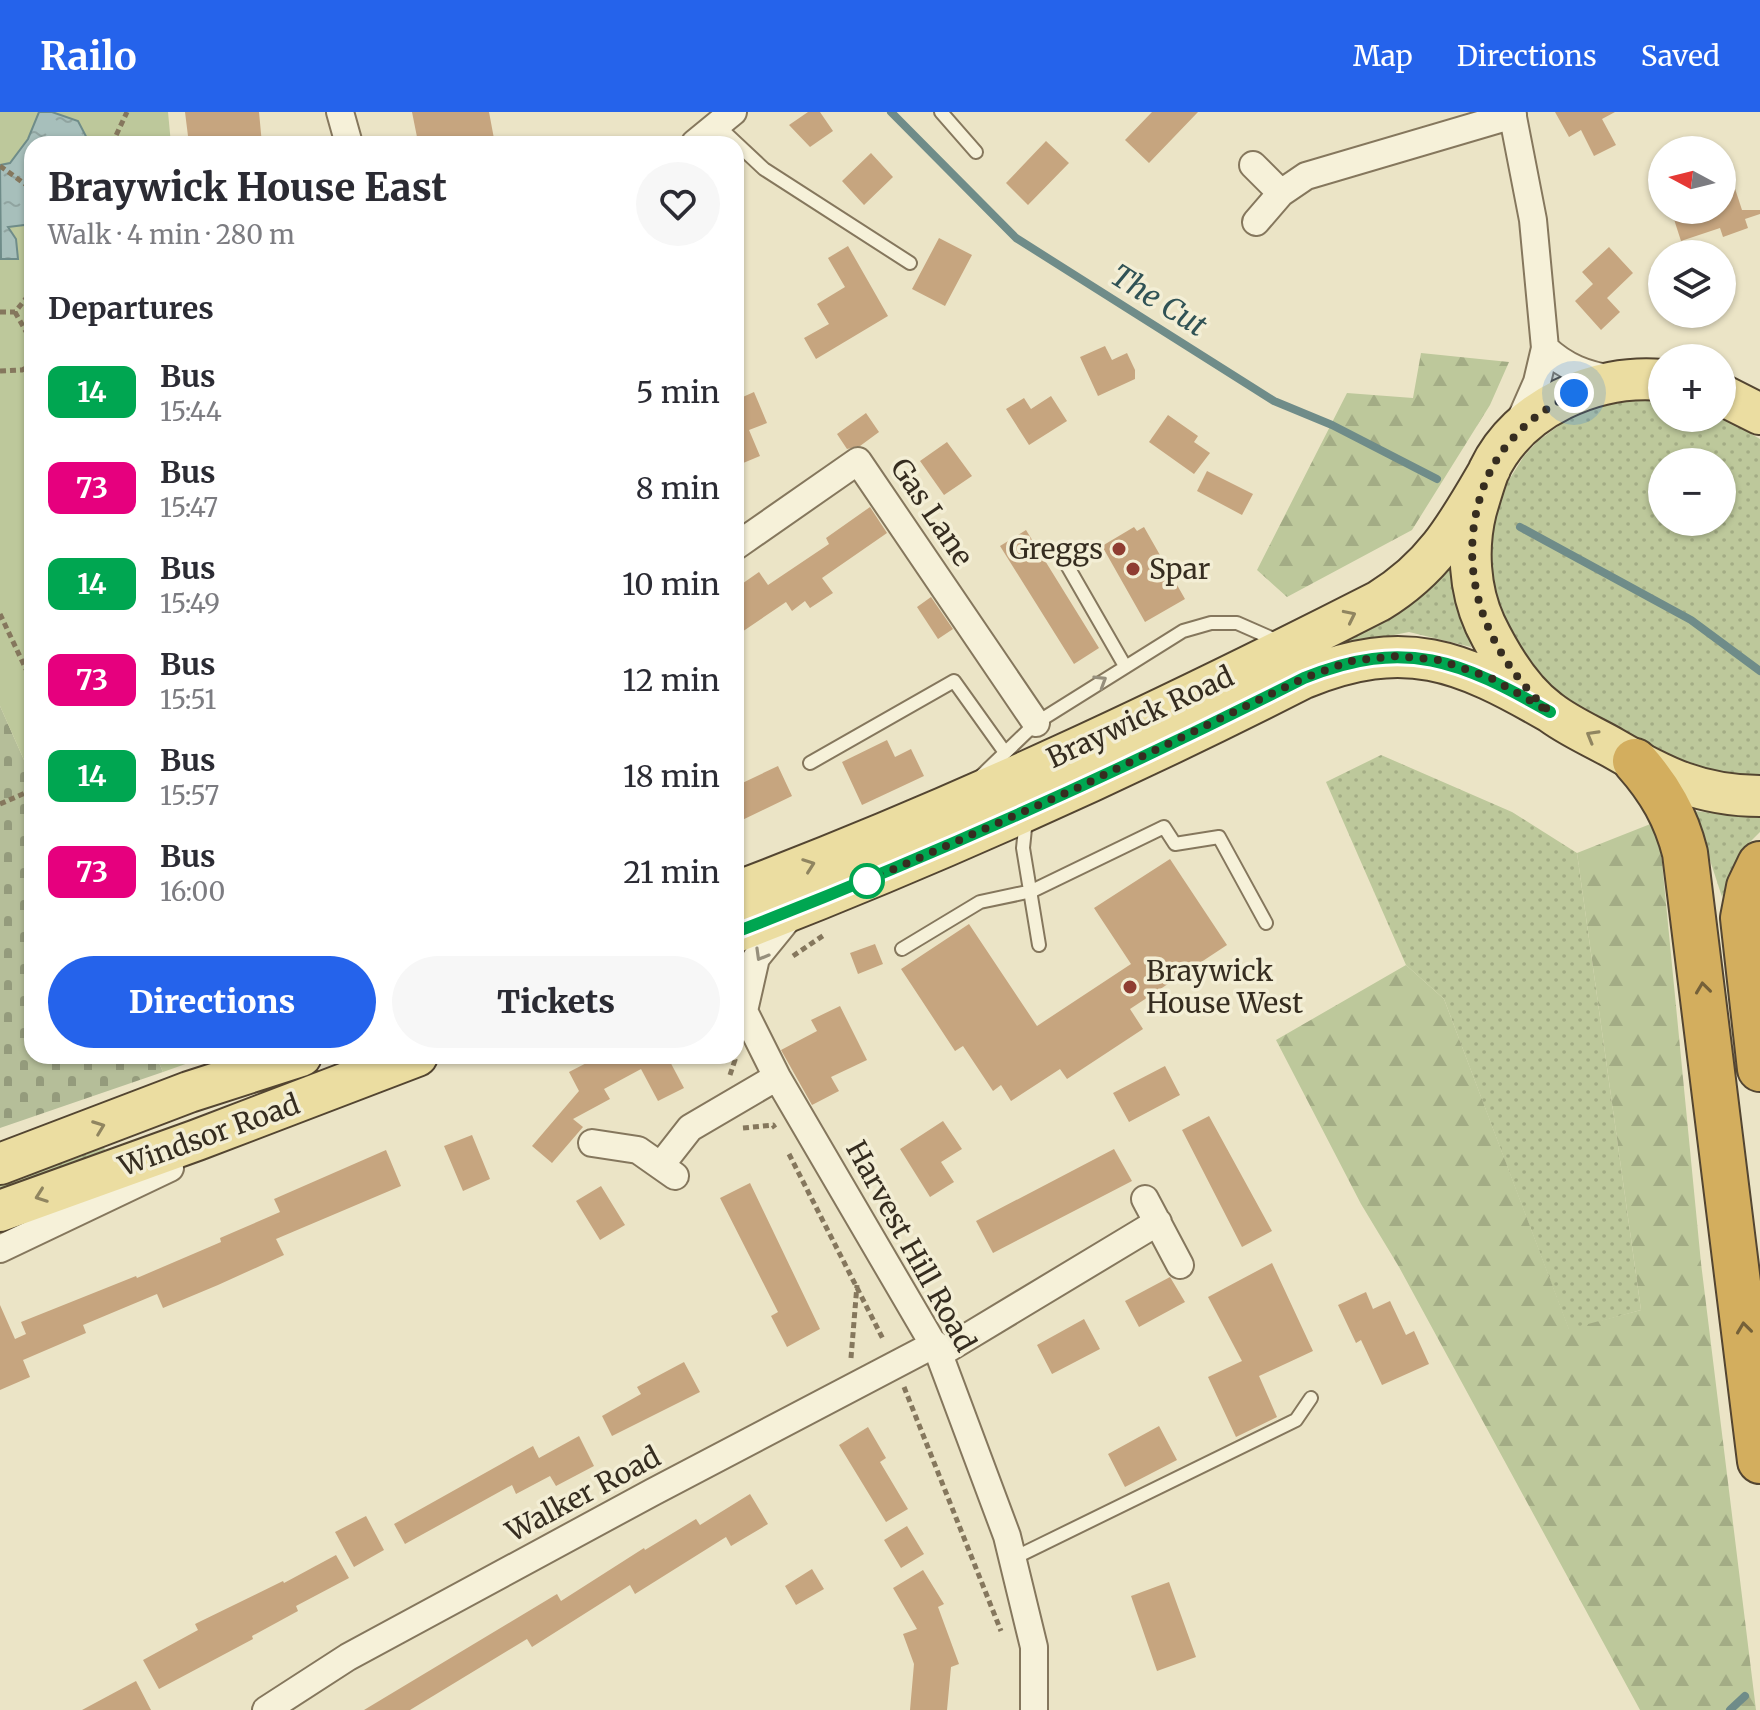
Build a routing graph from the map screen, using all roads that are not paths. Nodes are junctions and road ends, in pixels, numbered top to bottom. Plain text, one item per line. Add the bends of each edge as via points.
1 (941, 112) edge
2 (1513, 114) edge
3 (725, 119) edge
4 (704, 136) edge
5 (738, 136) edge
6 (744, 143) edge
7 (976, 152) dead end
8 (1253, 165) dead end
9 (1281, 193) junction
10 (1256, 222) dead end
11 (910, 263) dead end
12 (1545, 348) junction
13 (1643, 380) edge
14 (1760, 381) edge
15 (1736, 382) edge
16 (1736, 402) edge
17 (1760, 414) edge
18 (1496, 460) junction
19 (744, 540) edge
20 (1060, 553) dead end
21 (1293, 644) junction
22 (1125, 666) junction
23 (1550, 712) junction
24 (1036, 723) junction
25 (1004, 751) junction
26 (1635, 761) junction
27 (810, 763) dead end
28 (1760, 796) edge
29 (955, 804) junction
30 (1026, 812) junction
31 (1760, 864) edge
32 (744, 889) edge
33 (1032, 891) junction
34 (796, 909) junction
35 (1266, 923) dead end
36 (744, 929) edge
37 (1039, 945) dead end
38 (902, 949) dead end
39 (744, 996) edge
40 (744, 1016) edge
41 (276, 1064) edge
42 (397, 1064) edge
43 (1760, 1069) edge
44 (777, 1077) junction
45 (351, 1082) junction
46 (592, 1143) dead end
47 (0, 1164) edge
48 (0, 1211) edge
49 (0, 1249) edge
50 (1180, 1265) dead end
51 (937, 1349) junction
52 (1311, 1398) dead end
53 (1760, 1461) edge
54 (1012, 1559) junction
55 (266, 1710) edge
56 (1034, 1710) edge

1 - 7 lane
2 - 9 street via 1306,176
2 - 12 street via 1533,220
3 - 4 street
3 - 5 lane
6 - 11 lane via 764,169
8 - 9 street
9 - 10 street
12 - 13 street via 1580,371
12 - 18 street via 1532,397
13 - 18 main road via 1597,384 1574,393 1514,436
14 - 15 main road
16 - 17 main road
21 -> 18 main road, Braywick Road via 1410,581 1449,537
18 - 23 main road via 1480,496 1472,535 1475,596 1496,644
19 - 24 street, Gas Lane via 858,461
20 - 22 lane
21 - 22 lane via 1237,623 1211,623 1183,631
21 - 29 main road, Braywick Road
24 -> 22 lane
26 -> 23 main road
23 - 30 main road via 1491,678 1439,660 1397,656 1351,661 1304,678
24 - 25 lane
25 - 27 lane via 954,681
25 - 29 lane
26 - 28 main road via 1709,793
53 -> 26 highway via 1687,862 1668,805
32 -> 29 main road, Braywick Road
30 - 33 lane via 1023,848
30 - 34 main road
31 - 43 highway via 1743,918
33 - 35 lane via 1164,827 1175,844 1219,837
33 - 37 lane
33 - 38 lane via 980,902
34 - 36 main road
34 -> 39 street, Harvest Hill Road via 756,958
40 - 44 street, Harvest Hill Road
47 -> 41 main road
42 - 45 main road, Windsor Road
44 - 46 street via 690,1128 668,1171 638,1150
44 - 51 street, Harvest Hill Road
45 -> 48 main road, Windsor Road
45 - 49 street
50 - 51 street, Walker Road via 1151,1211
51 - 54 street, Harvest Hill Road
51 - 55 street, Walker Road via 895,1364 348,1657
52 - 54 lane via 1296,1420
54 - 56 street, Harvest Hill Road via 1034,1647

